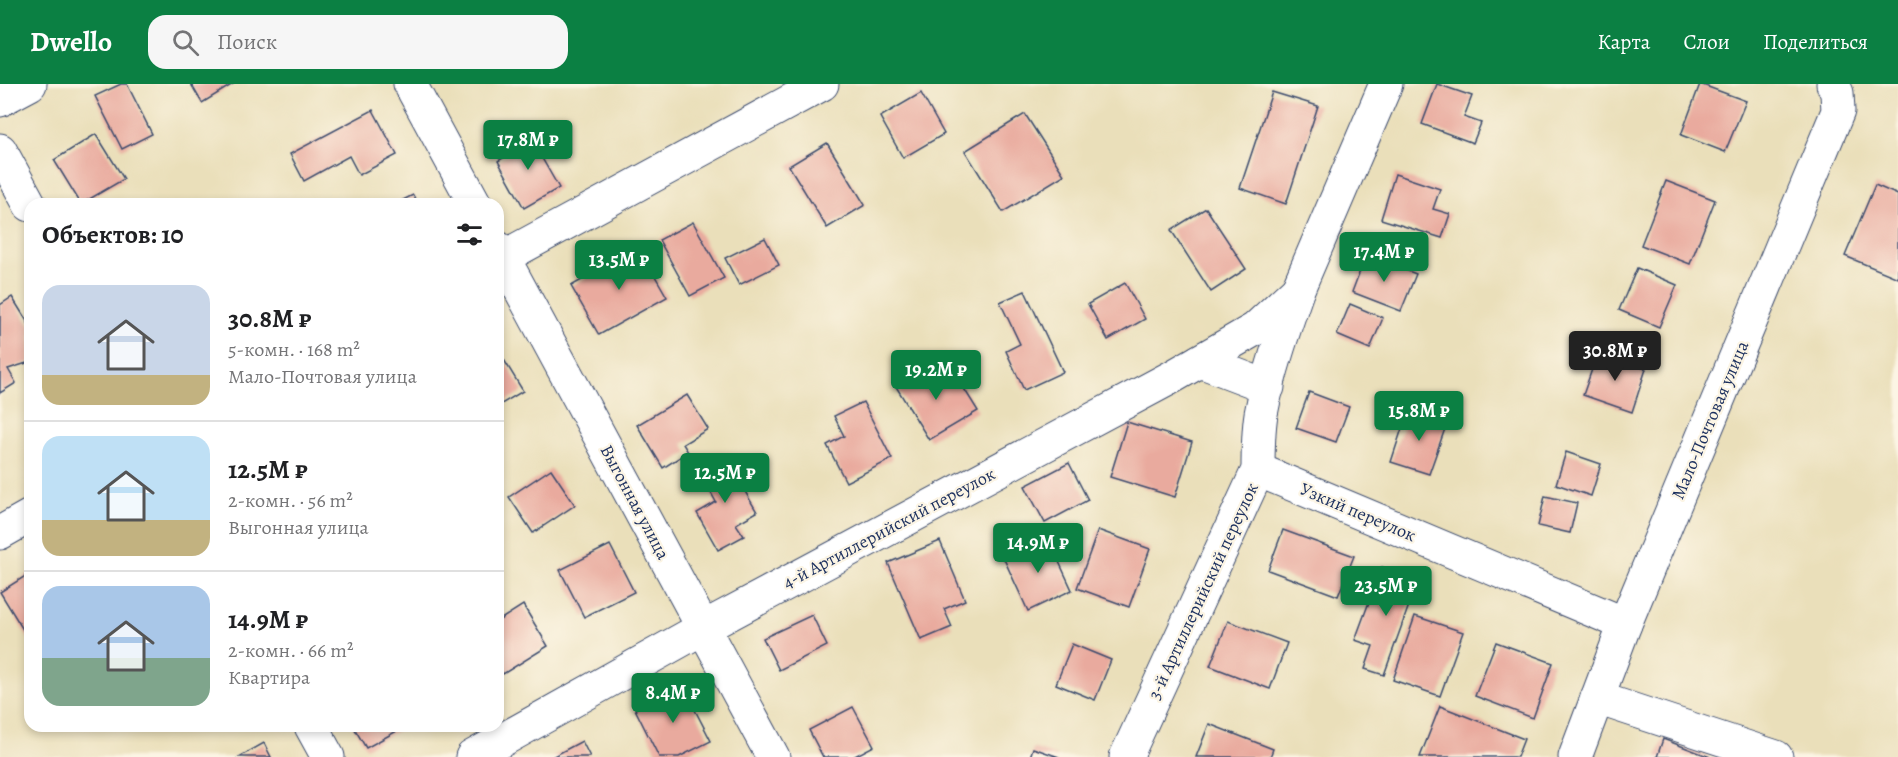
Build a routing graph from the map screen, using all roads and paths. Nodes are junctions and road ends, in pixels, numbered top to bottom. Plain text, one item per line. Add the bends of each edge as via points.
1 (30, 84) edge
2 (410, 84) edge
3 (822, 84) edge
4 (1386, 84) edge
5 (1833, 84) edge
6 (0, 100) edge
7 (0, 150) edge
8 (26, 198) edge
9 (472, 198) edge
10 (504, 253) edge
11 (504, 262) edge
12 (1298, 289) junction
13 (1200, 361) junction
14 (1268, 387) junction
15 (1258, 470) junction
16 (24, 519) edge
17 (0, 533) edge
18 (1625, 624) junction
19 (703, 628) junction
20 (1597, 698) junction
21 (314, 732) edge
22 (328, 757) edge
23 (472, 757) edge
24 (773, 757) edge
25 (1126, 757) edge
26 (1575, 757) edge
27 (1776, 757) edge

1 - 6 street
2 - 9 street
3 - 10 street
4 - 12 street, 3-й Артиллерийский переулок
5 - 18 street, Мало-Почтовая улица via 1838,111
7 - 8 street
11 - 19 street, Выгонная улица
12 - 13 street, 4-й Артиллерийский переулок via 1255,329
12 - 14 street, 3-й Артиллерийский переулок
13 - 14 street
13 - 19 street, 4-й Артиллерийский переулок
14 - 15 street, 3-й Артиллерийский переулок via 1261,414
15 - 18 street, Узкий переулок
15 - 25 street, 3-й Артиллерийский переулок
16 - 17 street
18 - 20 street, Мало-Почтовая улица
19 - 23 street, 4-й Артиллерийский переулок
19 - 24 street, Выгонная улица
20 - 26 street, Мало-Почтовая улица
20 - 27 street
21 - 22 street

